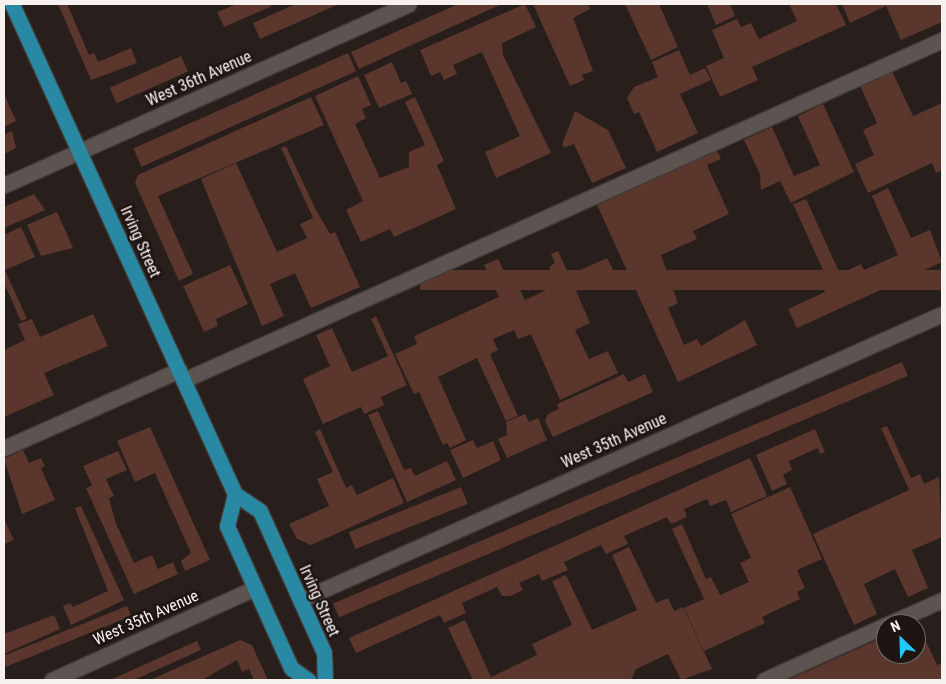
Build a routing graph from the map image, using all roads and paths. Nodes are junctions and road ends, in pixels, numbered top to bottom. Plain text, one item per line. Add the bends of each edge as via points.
1 (12, 4) edge
2 (408, 4) edge
3 (942, 40) edge
4 (79, 151) junction
5 (4, 186) edge
6 (942, 314) edge
7 (181, 375) junction
8 (4, 448) edge
9 (235, 494) junction
10 (255, 588) junction
11 (300, 600) junction
12 (942, 600) edge
13 (910, 614) edge
14 (876, 629) edge
15 (52, 680) edge
16 (308, 680) edge
17 (325, 680) edge
18 (764, 680) edge

1 - 4 main road, Irving Street
2 - 4 street, West 36th Avenue
3 - 7 street
4 - 5 street, West 36th Avenue
4 - 7 main road, Irving Street
6 - 11 street, West 35th Avenue
7 - 8 street
7 - 9 main road, Irving Street
9 - 10 main road via 226,526
9 - 11 main road, Irving Street via 260,511
10 - 15 street, West 35th Avenue
10 - 16 main road via 291,668
11 - 17 main road, Irving Street via 324,653
12 - 13 street
14 - 18 street

